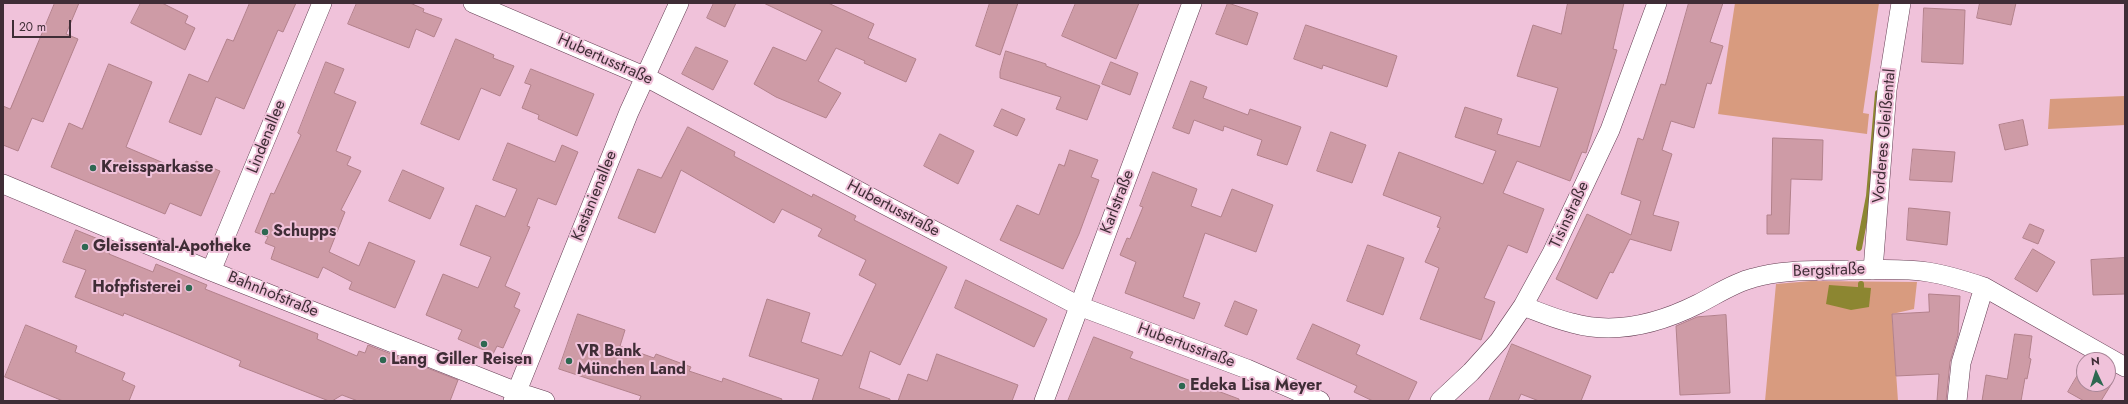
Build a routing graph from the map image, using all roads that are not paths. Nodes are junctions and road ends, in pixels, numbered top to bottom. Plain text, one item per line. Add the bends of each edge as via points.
1 (322, 3) edge
2 (473, 3) edge
3 (679, 3) edge
4 (1192, 3) edge
5 (1657, 3) edge
6 (1901, 3) edge
7 (646, 77) junction
8 (3, 184) edge
9 (1873, 270) junction
10 (211, 271) junction
11 (1984, 287) junction
12 (1079, 306) junction
13 (1523, 306) junction
14 (2125, 367) edge
15 (515, 396) edge
16 (545, 401) edge
17 (1044, 401) edge
18 (1320, 401) edge
19 (1440, 401) edge
20 (1958, 401) edge

1 - 10 street, Lindenallee
2 - 7 street, Hubertusstraße
3 - 7 street, Kastanienallee
4 - 12 street, Karlstraße
5 - 13 street, Tisinstraße via 1610,130 1552,253
6 - 9 street, Vorderes Gleißental via 1887,90
7 - 12 street, Hubertusstraße
7 - 15 street, Kastanienallee via 629,112
8 - 10 street, Bahnhofstraße
9 - 11 street, Bergstraße via 1928,272 1962,279
9 - 13 street, Bergstraße via 1808,271 1753,278 1648,324 1625,327 1573,324
10 - 15 street, Bahnhofstraße
11 - 14 street, Bergstraße
11 - 20 street via 1961,363
12 - 17 street, Karlstraße
12 - 18 street, Hubertusstraße via 1247,369
13 - 19 street, Tisinstraße via 1499,341
15 - 16 street, Bahnhofstraße

